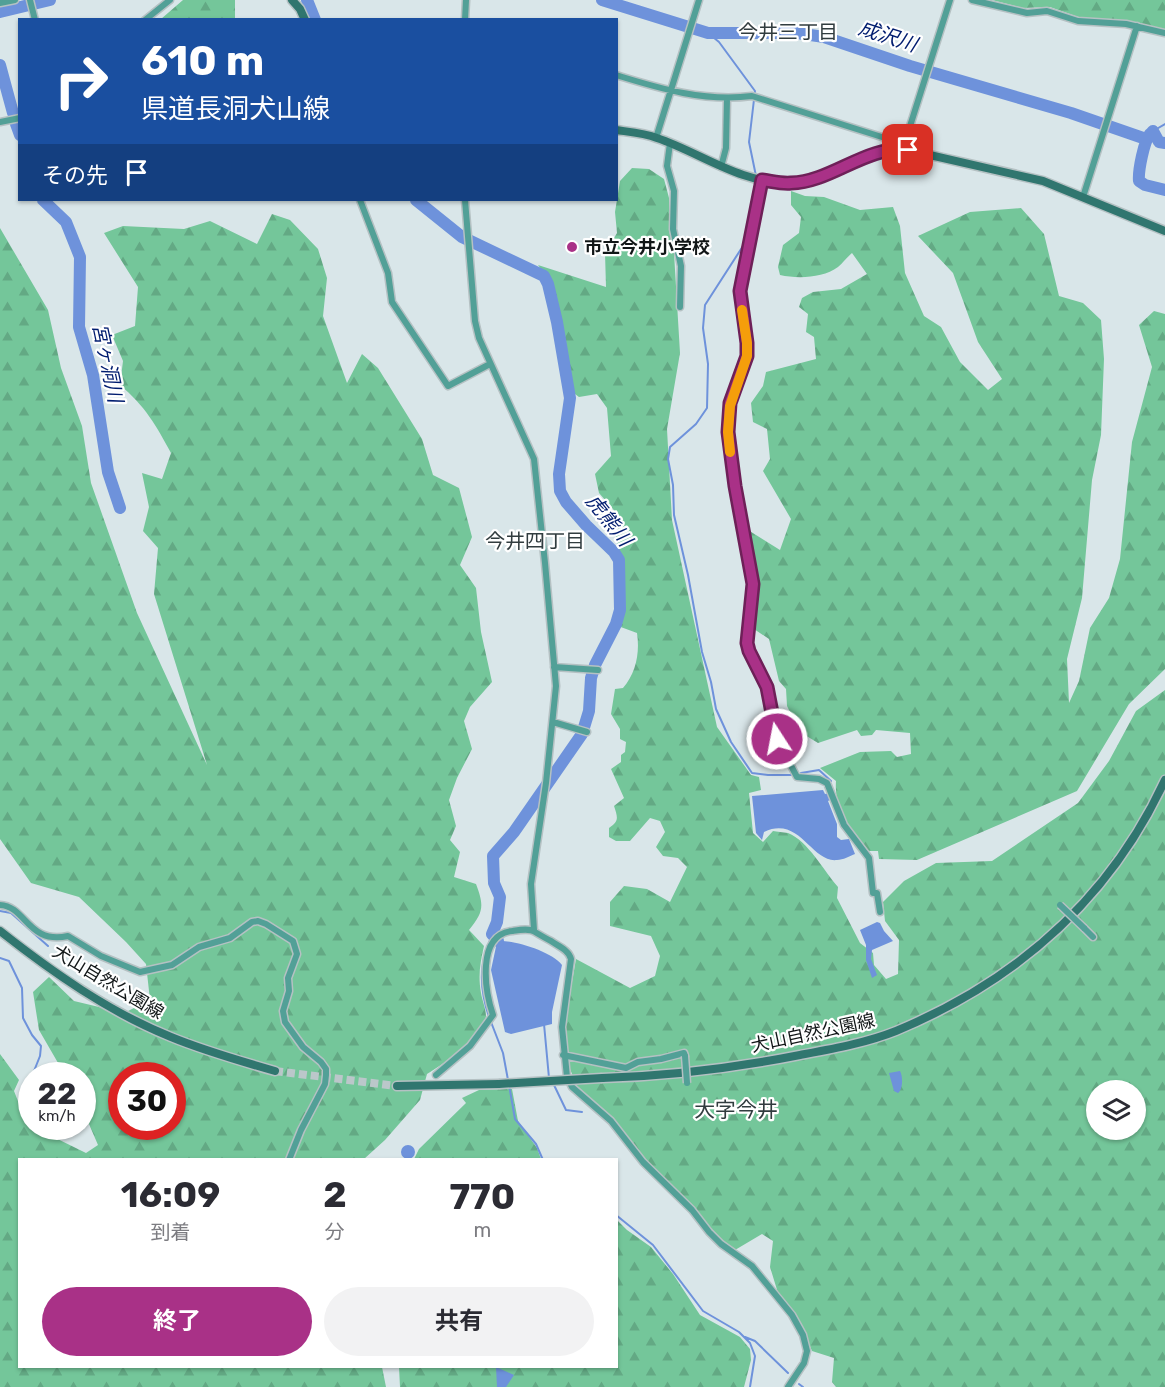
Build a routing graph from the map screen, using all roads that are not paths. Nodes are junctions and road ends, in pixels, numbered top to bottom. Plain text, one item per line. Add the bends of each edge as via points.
1 (15, 0) edge
2 (30, 0) edge
3 (170, 0) edge
4 (292, 0) edge
5 (466, 0) edge
6 (699, 0) edge
7 (950, 0) edge
8 (972, 0) edge
9 (0, 3) edge
10 (35, 18) edge
11 (148, 18) edge
12 (304, 18) edge
13 (465, 18) edge
14 (1137, 26) junction
15 (1165, 33) edge
16 (618, 76) edge
17 (671, 92) junction
18 (727, 99) junction
19 (18, 118) edge
20 (0, 122) edge
21 (618, 130) edge
22 (656, 138) junction
23 (670, 143) junction
24 (903, 147) junction
25 (721, 167) junction
26 (758, 179) junction
27 (1083, 197) junction
28 (360, 201) edge
29 (465, 201) edge
30 (1165, 231) edge
31 (680, 307) dead end
32 (490, 364) junction
33 (554, 667) junction
34 (598, 670) dead end
35 (553, 722) junction
36 (587, 732) dead end
37 (1165, 780) edge
38 (0, 905) edge
39 (1060, 905) dead end
40 (880, 912) dead end
41 (534, 930) junction
42 (1, 932) edge
43 (1093, 937) dead end
44 (563, 1055) junction
45 (275, 1071) tunnel mouth
46 (436, 1075) dead end
47 (687, 1083) dead end
48 (396, 1086) tunnel mouth
49 (290, 1158) edge
50 (788, 1387) edge

1 - 9 street
2 - 10 street
3 - 11 street
4 - 12 main road
5 - 13 street
6 - 17 street
7 - 24 street
8 - 14 street via 1028,13 1047,11 1078,21
14 - 15 street
14 - 27 street
16 - 17 street
17 - 18 street
17 - 22 street
18 - 24 street via 756,97
18 - 25 street via 726,148
19 - 20 street
21 - 22 main road
22 - 23 main road
23 - 25 main road
23 - 31 street via 667,166 674,192 674,229 681,266
24 - 26 main road via 793,183
24 - 27 main road via 1043,181
25 - 26 main road
26 - 40 street via 740,291 747,356 730,403 728,432 753,584 747,643 767,687 777,739 797,777 827,783 844,825 869,858 873,893 877,893
27 - 30 main road
28 - 32 street via 388,273 392,302 448,386
29 - 32 street via 475,321
32 - 33 street via 534,459
33 - 34 street
33 - 35 street
35 - 36 street
35 - 41 street via 531,884
37 - 48 main road, 犬山自然公園線, bridge via 1130,843 1065,924 996,979 896,1031 841,1047 691,1072
38 - 49 street via 9,907 39,933 55,939 69,936 101,956 140,972 171,965 199,947 230,938 252,922 266,924 293,941 297,954 288,978 285,1022 326,1069 325,1084
39 - 43 street, bridge
41 - 44 street via 567,951 571,959 562,1028
41 - 46 street via 508,931 496,938 485,980 492,1016 470,1046
42 - 45 main road, 犬山自然公園線 via 80,989 142,1024 222,1056
44 - 47 street, bridge via 626,1068 684,1053
44 - 50 street via 572,1087 611,1121 643,1162 721,1244 752,1266 792,1316 807,1352

